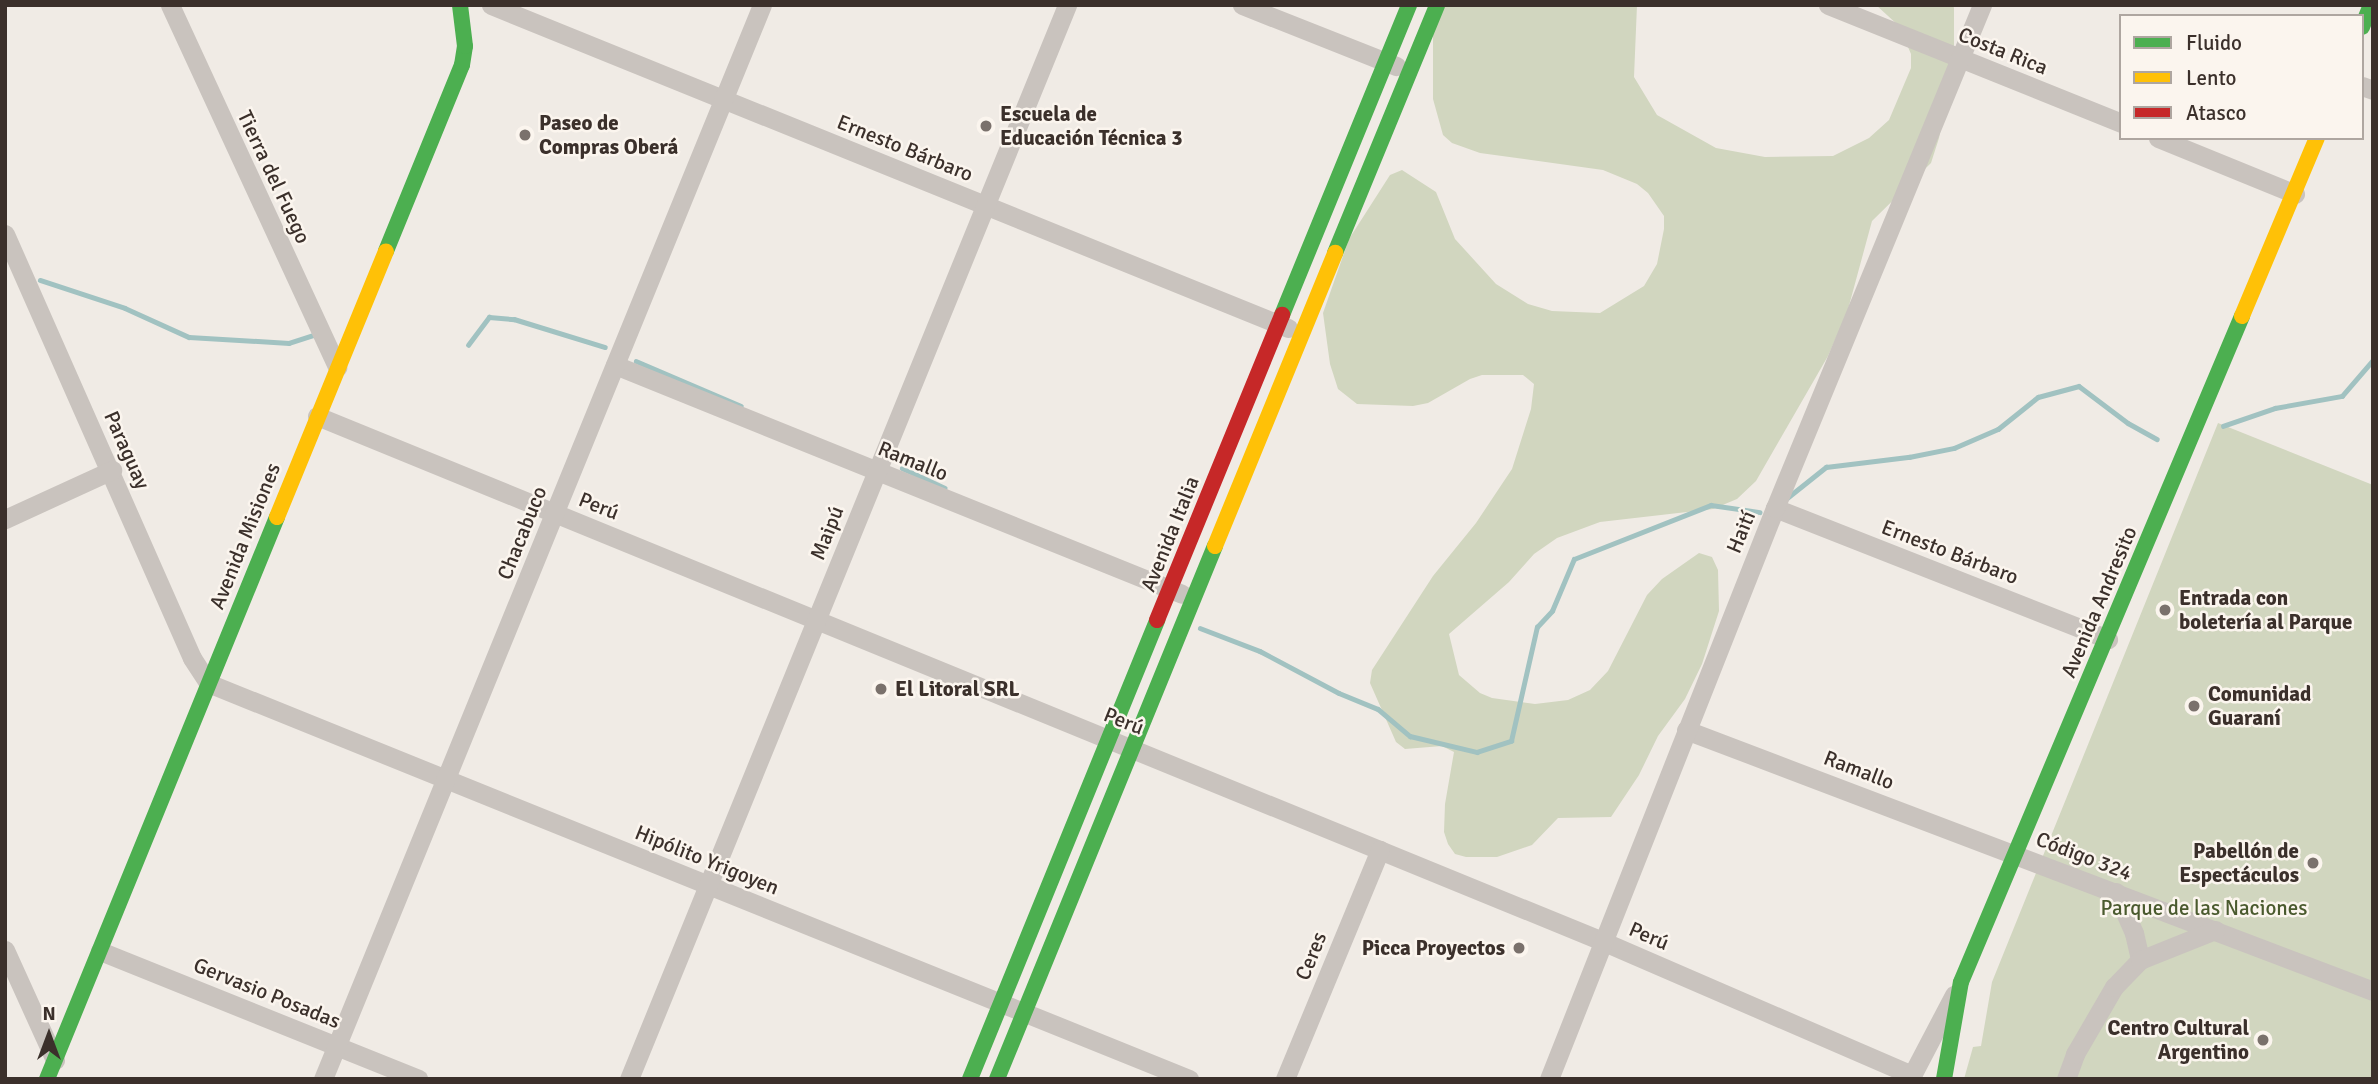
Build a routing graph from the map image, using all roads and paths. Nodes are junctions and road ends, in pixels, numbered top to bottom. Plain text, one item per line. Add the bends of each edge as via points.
1 (170, 5) edge
2 (491, 5) edge
3 (762, 5) edge
4 (1067, 5) edge
5 (1242, 5) edge
6 (1409, 5) edge
7 (1437, 5) edge
8 (1828, 5) edge
9 (1982, 5) edge
10 (2371, 5) edge
11 (457, 10) edge
12 (2364, 22) edge
13 (1961, 58) junction
14 (1386, 62) junction
15 (1409, 71) junction
16 (723, 99) junction
17 (2119, 122) edge
18 (2163, 140) edge
19 (2316, 140) edge
20 (2295, 194) junction
21 (985, 205) junction
22 (5, 234) edge
23 (1279, 324) junction
24 (1303, 334) junction
25 (615, 365) junction
26 (337, 367) junction
27 (317, 416) junction
28 (112, 470) junction
29 (877, 471) junction
30 (1775, 508) junction
31 (555, 513) junction
32 (5, 519) edge
33 (1169, 590) junction
34 (1194, 599) junction
35 (816, 620) junction
36 (2108, 639) junction
37 (208, 683) junction
38 (1686, 730) junction
39 (1109, 739) junction
40 (1133, 749) junction
41 (446, 779) junction
42 (1380, 850) junction
43 (2016, 854) junction
44 (708, 885) junction
45 (2116, 892) junction
46 (2215, 930) junction
47 (1602, 941) junction
48 (5, 950) edge
49 (100, 951) junction
50 (2140, 960) junction
51 (1961, 982) junction
52 (2373, 991) edge
53 (1001, 1003) junction
54 (1025, 1013) junction
55 (337, 1046) junction
56 (51, 1070) edge
57 (1911, 1077) edge
58 (323, 1079) edge
59 (418, 1079) edge
60 (629, 1079) edge
61 (970, 1079) edge
62 (997, 1079) edge
63 (1189, 1079) edge
64 (1285, 1079) edge
65 (1549, 1079) edge
66 (1944, 1079) edge
67 (2066, 1079) edge

1 - 26 street, Tierra del Fuego
2 - 16 street, Ernesto Bárbaro
3 - 16 street, Chacabuco
4 - 21 street, Maipú
5 - 14 street
6 - 14 main road, Avenida Italia
7 - 15 main road
8 - 13 street, Costa Rica
9 - 13 street, Haití
10 - 12 main road
11 - 26 main road, Avenida Misiones via 465,46 462,65
13 - 17 street, Costa Rica
13 - 30 street, Haití
14 - 15 street
14 - 23 main road, Avenida Italia
15 - 24 main road
16 - 21 street, Ernesto Bárbaro
16 - 25 street, Chacabuco
18 - 20 street
19 - 20 main road, Avenida Andresito
20 - 36 main road, Avenida Andresito
21 - 23 street, Ernesto Bárbaro
21 - 29 street, Maipú
22 - 28 street, Paraguay
23 - 24 street, Ernesto Bárbaro
23 - 33 main road, Avenida Italia
24 - 34 main road
25 - 29 street, Ramallo
25 - 31 street, Chacabuco
26 - 27 main road, Avenida Misiones
27 - 31 street, Perú
27 - 37 main road, Avenida Misiones
28 - 32 street
28 - 37 street, Paraguay via 192,658
29 - 33 street, Ramallo
29 - 35 street, Maipú
30 - 36 street, Ernesto Bárbaro
30 - 38 street, Haití
31 - 35 street, Perú
31 - 41 street, Chacabuco
33 - 34 street, Ramallo
33 - 39 main road, Avenida Italia
34 - 40 main road
35 - 39 street, Perú
35 - 44 street, Maipú
36 - 43 main road, Avenida Andresito
37 - 41 street, Hipólito Yrigoyen
37 - 49 main road, Avenida Misiones
38 - 43 street, Ramallo
38 - 47 street, Haití
39 - 40 street, Perú
39 - 53 main road, Avenida Italia
40 - 42 street, Perú
40 - 54 main road
41 - 44 street, Hipólito Yrigoyen
41 - 55 street, Chacabuco
42 - 47 street, Perú
42 - 64 street, Ceres
43 - 45 street, Código 324
43 - 51 main road, Avenida Andresito
44 - 53 street, Hipólito Yrigoyen
44 - 60 street, Maipú
45 - 46 street, Código 324
45 - 50 street
46 - 50 street
46 - 52 street, Código 324
47 - 57 street, Perú
47 - 65 street, Haití
48 - 56 street
49 - 55 street, Gervasio Posadas
49 - 56 main road, Avenida Misiones
50 - 67 street via 2114,987
51 - 57 street, Avenida Andresito
51 - 66 main road
53 - 54 street, Hipólito Yrigoyen
53 - 61 main road, Avenida Italia
54 - 62 main road
54 - 63 street, Hipólito Yrigoyen
55 - 58 street, Chacabuco
55 - 59 street, Gervasio Posadas

